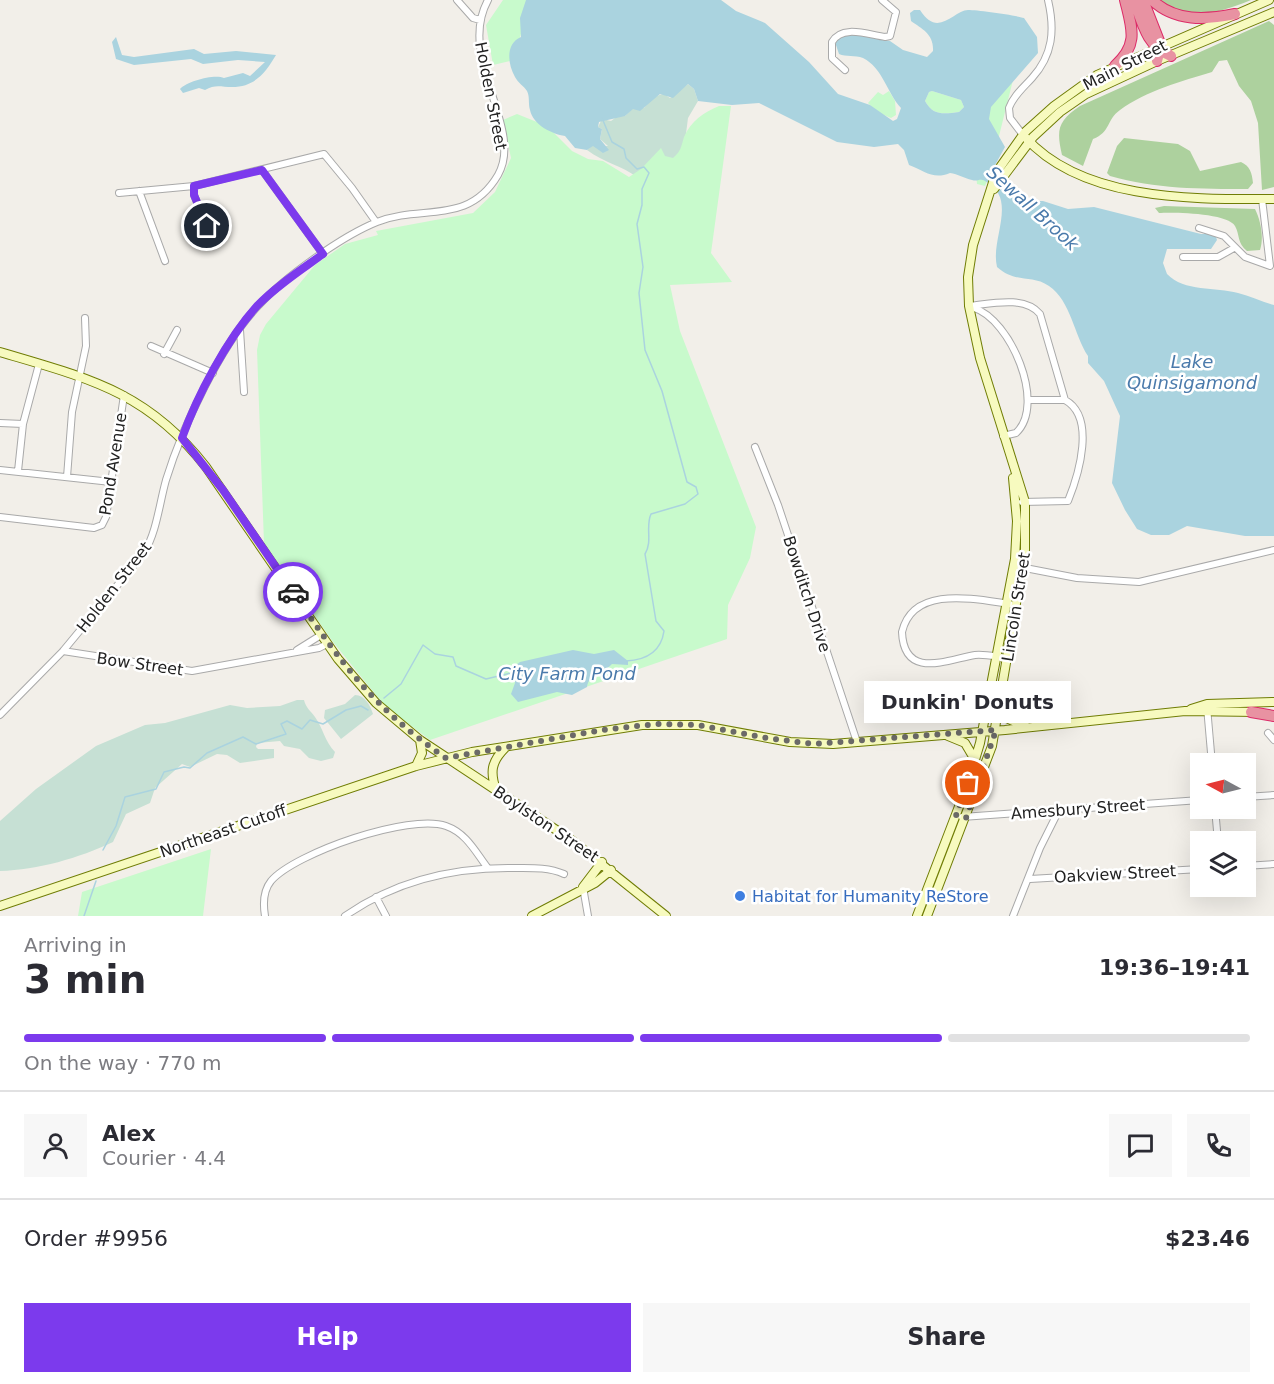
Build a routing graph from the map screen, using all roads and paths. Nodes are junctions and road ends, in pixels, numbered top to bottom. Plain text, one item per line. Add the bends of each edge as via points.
1 (457, 0) edge
2 (488, 0) edge
3 (882, 0) edge
4 (1048, 0) edge
5 (1125, 0) edge
6 (1134, 0) edge
7 (1143, 0) edge
8 (1152, 0) edge
9 (1269, 0) edge
10 (1274, 12) edge
11 (1235, 14) junction
12 (480, 20) junction
13 (1158, 52) junction
14 (1172, 56) joint
15 (1115, 66) junction
16 (846, 70) dead end
17 (1026, 138) junction
18 (262, 170) junction
19 (194, 186) junction
20 (139, 191) junction
21 (119, 193) dead end
22 (1262, 199) junction
23 (1274, 199) edge
24 (376, 222) junction
25 (207, 226) dead end
26 (1199, 228) dead end
27 (1234, 248) junction
28 (323, 254) junction
29 (1183, 257) dead end
30 (165, 261) dead end
31 (969, 306) junction
32 (85, 318) dead end
33 (240, 329) junction
34 (177, 330) dead end
35 (151, 346) dead end
36 (0, 352) edge
37 (164, 354) junction
38 (39, 364) junction
39 (213, 373) junction
40 (79, 375) junction
41 (244, 392) dead end
42 (124, 394) junction
43 (1029, 400) junction
44 (1065, 400) junction
45 (0, 423) edge
46 (23, 424) junction
47 (1003, 436) junction
48 (182, 438) junction
49 (755, 447) dead end
50 (0, 470) edge
51 (18, 471) junction
52 (67, 477) junction
53 (111, 482) junction
54 (1020, 502) junction
55 (0, 517) edge
56 (1026, 536) joint
57 (1016, 540) joint
58 (1274, 550) edge
59 (1018, 566) junction
60 (1012, 605) junction
61 (321, 635) junction
62 (327, 644) junction
63 (63, 651) junction
64 (288, 653) junction
65 (996, 656) junction
66 (1008, 658) junction
67 (1274, 702) edge
68 (1208, 709) junction
69 (1000, 710) junction
70 (1251, 712) joint
71 (1274, 714) edge
72 (0, 715) edge
73 (1031, 728) junction
74 (996, 730) junction
75 (982, 732) junction
76 (1268, 733) dead end
77 (945, 735) junction
78 (420, 740) junction
79 (1274, 740) edge
80 (857, 742) junction
81 (505, 748) junction
82 (1211, 753) edge
83 (446, 758) junction
84 (976, 761) junction
85 (416, 766) junction
86 (496, 791) junction
87 (1274, 795) edge
88 (1256, 796) edge
89 (1190, 801) edge
90 (1059, 810) junction
91 (956, 815) junction
92 (966, 818) junction
93 (602, 862) junction
94 (1274, 864) edge
95 (1256, 865) edge
96 (487, 867) junction
97 (611, 870) junction
98 (1190, 870) edge
99 (564, 874) dead end
100 (1030, 879) junction
101 (584, 887) junction
102 (932, 892) junction
103 (376, 897) junction
104 (0, 906) edge
105 (265, 916) edge
106 (345, 916) edge
107 (386, 916) edge
108 (531, 916) edge
109 (588, 916) edge
110 (666, 916) edge
111 (917, 916) edge
112 (927, 916) edge
113 (1013, 916) edge

1 - 12 street via 473,18
2 - 12 street, Holden Street
3 - 16 street via 897,12 890,36 850,32 832,42 832,58
4 - 17 street via 1053,36 1049,51 1009,108 1010,118
5 - 15 highway via 1131,42 1128,53
6 - 13 highway
7 - 13 highway
8 - 11 highway via 1168,12 1188,17
9 - 11 main road, Main Street
10 - 14 main road, Main Street
11 - 13 main road, Main Street
12 - 24 street, Holden Street via 479,45 504,144 499,172 487,191 468,205
13 - 14 highway
13 - 15 main road, Main Street
13 - 17 main road, Main Street via 1086,94
15 - 17 main road, Main Street via 1074,90
17 - 22 main road via 1074,170 1121,188 1162,196
17 - 31 main road, Main Street via 998,176 977,227 970,260
18 - 19 street
18 - 24 street via 324,154
18 - 28 street
19 - 20 street
19 - 25 street
20 - 21 street
20 - 30 street
22 - 23 main road
22 - 27 street via 1270,266 1245,257
24 - 28 street, Holden Street
26 - 27 street via 1224,236
27 - 29 street via 1218,257
28 - 33 street, Holden Street via 258,305
31 - 43 street via 984,313 1010,344 1026,379
31 - 44 street via 1011,303 1035,309 1055,359
31 - 47 main road, Main Street
32 - 40 street via 86,346
33 - 39 street, Holden Street
33 - 41 street
34 - 37 street
35 - 37 street
36 - 38 main road, Boylston Street
37 - 39 street
38 - 40 main road, Boylston Street
38 - 46 street
39 - 48 street, Holden Street
40 - 42 main road, Boylston Street
40 - 52 street
42 - 48 main road, Boylston Street
42 - 53 street, Pond Avenue
43 - 44 street
43 - 47 street via 1023,425 1016,433
44 - 54 street via 1077,408 1082,424 1072,491 1066,502
45 - 46 street
46 - 51 street
47 - 54 main road, Main Street
48 - 61 main road, Boylston Street via 223,490
48 - 63 street, Holden Street via 166,480 151,541
49 - 80 street, Bowditch Drive
50 - 51 street
51 - 52 street
52 - 53 street
53 - 55 street, Pond Avenue via 105,521 94,528
54 - 56 main road, Main Street
54 - 57 main road, Main Street
56 - 59 main road, Lincoln Street
57 - 59 main road, Lincoln Street
58 - 59 street via 1139,582 1095,580
59 - 60 main road, Lincoln Street
60 - 65 main road, Lincoln Street
60 - 65 street via 970,599 928,601 911,612 902,632 904,646 924,663 938,665 978,655
60 - 66 main road, Lincoln Street
61 - 62 main road, Boylston Street
61 - 64 street, Bow Street
62 - 64 street, Bow Street
62 - 78 main road, Boylston Street via 376,703
63 - 64 street, Bow Street via 192,671
63 - 72 street, Holden Street
65 - 66 street
65 - 75 main road, Lincoln Street
66 - 69 main road, Lincoln Street
67 - 68 main road
68 - 70 main road
68 - 73 main road, Northeast Cutoff
68 - 82 street
69 - 73 main road via 1009,720
69 - 74 main road, Lincoln Street
70 - 71 highway
73 - 74 main road, Northeast Cutoff
74 - 75 main road, Northeast Cutoff
74 - 92 main road, Lincoln Street
75 - 77 main road, Northeast Cutoff
75 - 84 main road, Lincoln Street
76 - 79 street
77 - 80 main road, Northeast Cutoff
77 - 84 main road via 965,743
78 - 83 main road, Boylston Street
78 - 85 main road via 422,753
80 - 81 main road, Northeast Cutoff via 797,743 714,727 671,724 602,730
81 - 83 main road, Northeast Cutoff
81 - 86 main road via 491,769
83 - 85 main road, Northeast Cutoff
83 - 86 main road, Boylston Street
84 - 91 main road, Lincoln Street
85 - 104 main road, Northeast Cutoff
86 - 93 main road, Boylston Street
87 - 88 street
89 - 90 street, Amesbury Street
90 - 92 street, Amesbury Street
90 - 100 street
91 - 92 street, Amesbury Street
91 - 102 main road, Lincoln Street
92 - 102 main road, Lincoln Street
93 - 97 main road, Boylston Street
93 - 101 main road
94 - 95 street
96 - 99 street via 539,868
96 - 103 street via 443,873
96 - 105 street via 465,837 454,829 432,823 396,826 346,840 283,871 267,887
97 - 101 main road
97 - 110 main road, Boylston Street
98 - 100 street, Oakview Street
100 - 113 street
101 - 108 main road
101 - 109 street
102 - 111 main road, Lincoln Street
102 - 112 main road, Lincoln Street
103 - 106 street
103 - 107 street

